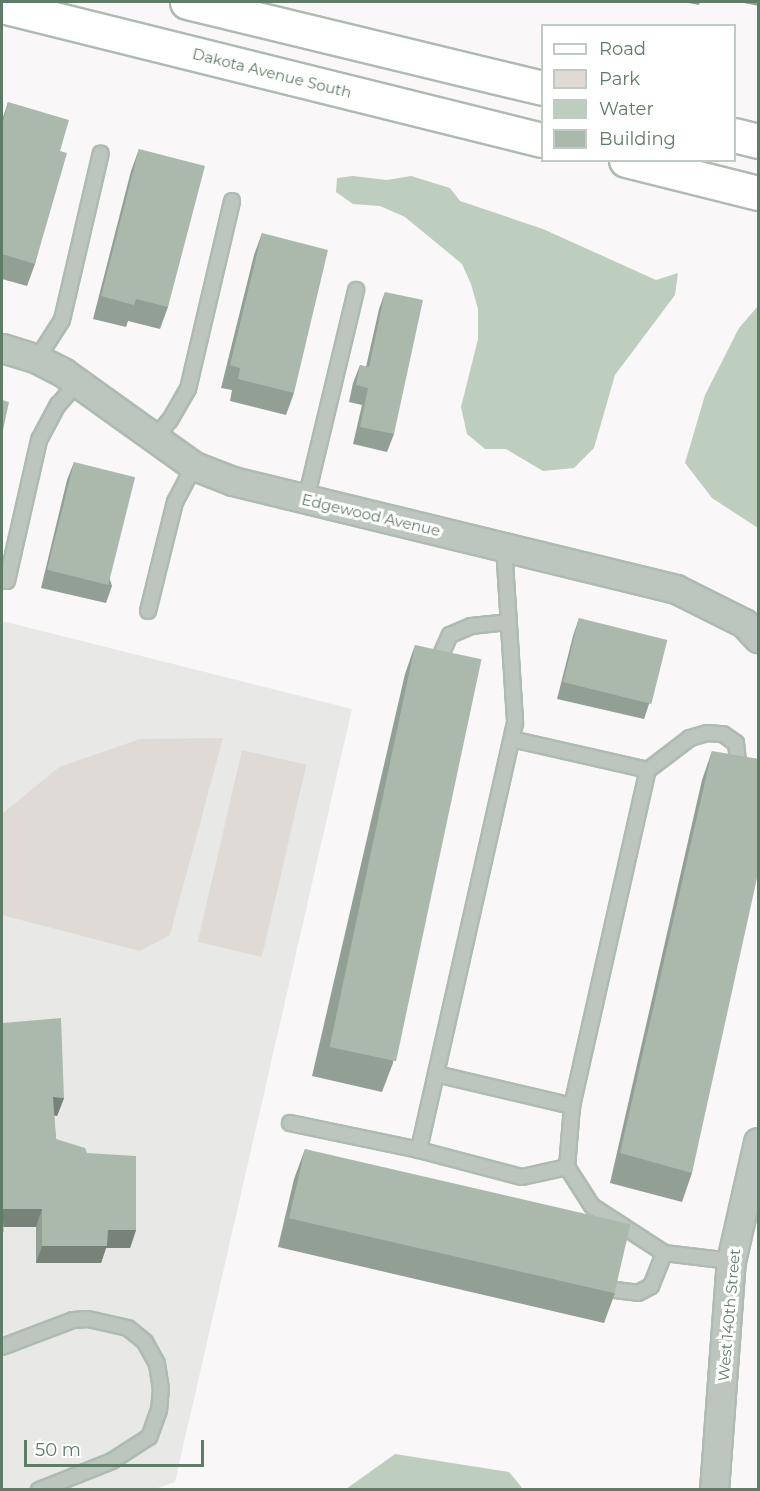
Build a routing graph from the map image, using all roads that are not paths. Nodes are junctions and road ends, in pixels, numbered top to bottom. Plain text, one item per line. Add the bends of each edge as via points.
1 (187, 2) edge
2 (2, 6) edge
3 (541, 88) edge
4 (736, 135) edge
5 (541, 140) edge
6 (759, 141) edge
7 (101, 153) dead end
8 (634, 162) edge
9 (759, 193) edge
10 (232, 201) dead end
11 (356, 290) dead end
12 (2, 348) edge
13 (37, 359) junction
14 (77, 383) junction
15 (153, 440) junction
16 (194, 466) junction
17 (306, 499) junction
18 (504, 546) junction
19 (7, 581) dead end
20 (148, 611) dead end
21 (508, 622) junction
22 (759, 638) edge
23 (434, 675) edge
24 (512, 739) junction
25 (648, 770) junction
26 (738, 783) edge
27 (436, 1074) junction
28 (572, 1106) junction
29 (290, 1123) dead end
30 (759, 1142) edge
31 (419, 1150) junction
32 (567, 1167) junction
33 (664, 1253) junction
34 (731, 1261) junction
35 (615, 1290) edge
36 (2, 1347) edge
37 (39, 1490) edge
38 (714, 1490) edge

1 - 3 main road
2 - 5 main road, Dakota Avenue South
4 - 6 main road
7 - 13 lane via 62,320
8 - 9 main road
10 - 15 lane via 188,389
11 - 17 lane
12 - 13 street, Edgewood Avenue
13 - 14 street, Edgewood Avenue
14 - 15 street, Edgewood Avenue
14 - 19 lane via 58,405 39,440
15 - 16 street, Edgewood Avenue
16 - 17 street, Edgewood Avenue via 233,481
16 - 20 lane via 175,502
17 - 18 street, Edgewood Avenue
18 - 21 lane
18 - 22 street, Edgewood Avenue via 676,589 744,623
21 - 23 lane via 471,626 450,635 440,651
21 - 24 lane via 515,723
24 - 25 lane
24 - 27 lane
25 - 26 lane via 690,738 723,734 736,743 740,760
25 - 28 lane
27 - 28 lane
27 - 31 lane
28 - 32 lane
29 - 31 lane
30 - 34 street, West 140th Street
31 - 32 lane via 522,1178
32 - 33 lane via 592,1206
33 - 34 lane
33 - 35 lane via 651,1286 638,1293
34 - 38 street, West 140th Street
36 - 37 lane via 73,1320 88,1319 128,1328 144,1342 157,1364 162,1388 149,1437 112,1461

